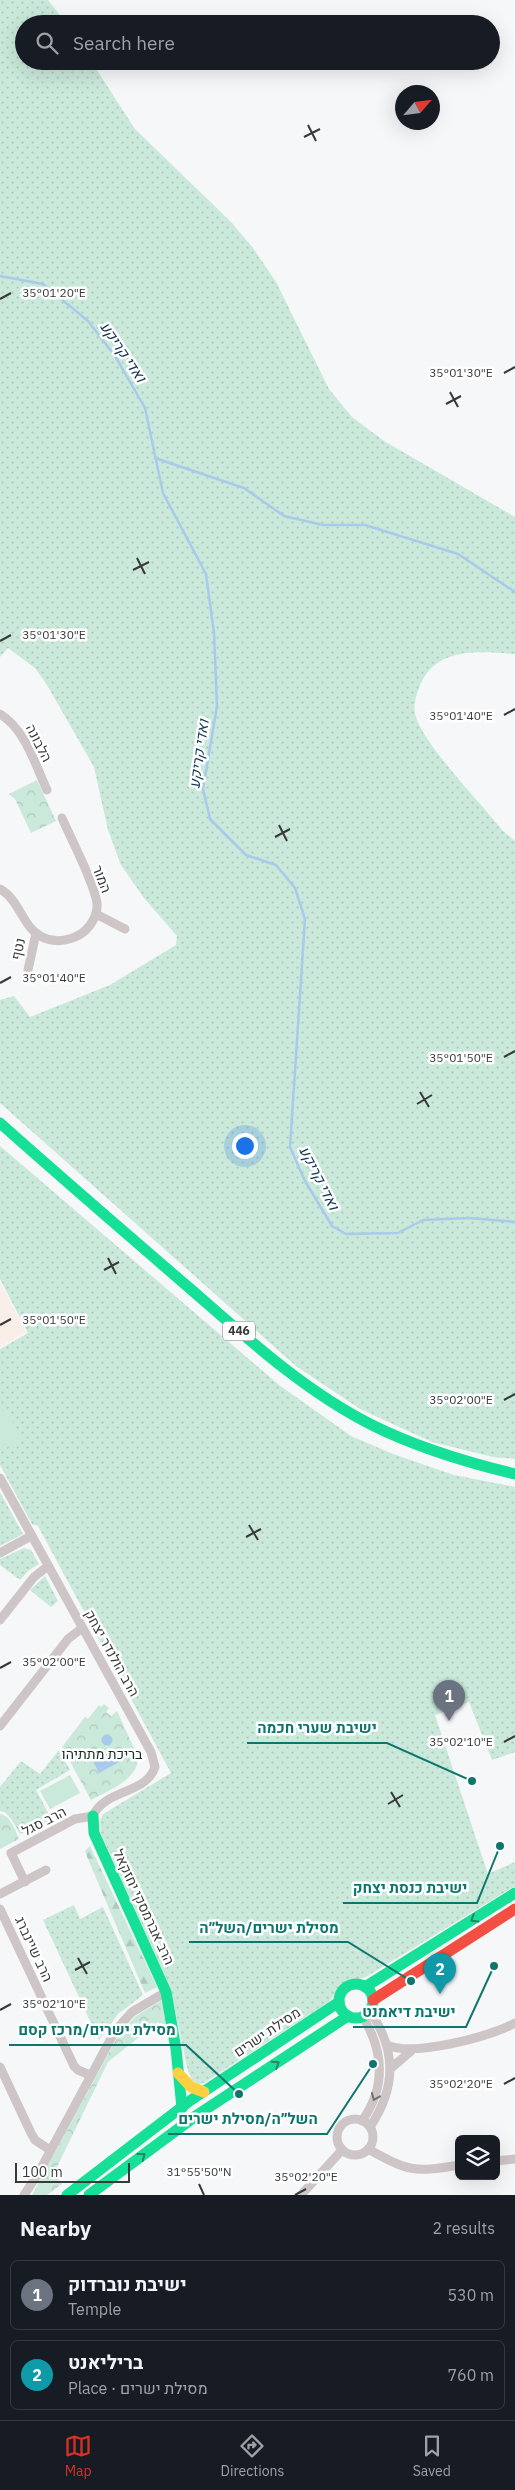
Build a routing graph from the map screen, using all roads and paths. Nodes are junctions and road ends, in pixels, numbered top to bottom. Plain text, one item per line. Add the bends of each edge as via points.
1 (0, 714) edge
2 (47, 790) dead end
3 (62, 818) dead end
4 (0, 889) edge
5 (96, 914) junction
6 (125, 929) dead end
7 (36, 933) junction
8 (28, 970) dead end
9 (0, 1124) edge
10 (0, 1133) edge
11 (515, 1474) edge
12 (0, 1478) edge
13 (515, 1481) edge
14 (32, 1536) junction
15 (0, 1553) edge
16 (48, 1566) junction
17 (0, 1620) edge
18 (82, 1628) junction
19 (0, 1726) edge
20 (93, 1816) junction
21 (46, 1870) dead end
22 (25, 1882) junction
23 (515, 1893) edge
24 (0, 1894) edge
25 (515, 1908) edge
26 (0, 1909) edge
27 (365, 1986) junction
28 (166, 1992) junction
29 (373, 2000) junction
30 (339, 2002) junction
31 (367, 2014) junction
32 (348, 2016) junction
33 (515, 2023) edge
34 (387, 2045) junction
35 (413, 2050) junction
36 (0, 2067) edge
37 (390, 2069) junction
38 (178, 2073) junction
39 (90, 2075) junction
40 (204, 2092) junction
41 (182, 2108) junction
42 (362, 2121) junction
43 (370, 2128) junction
44 (368, 2149) junction
45 (50, 2150) junction
46 (342, 2150) junction
47 (515, 2159) edge
48 (500, 2161) edge
49 (455, 2166) edge
50 (24, 2195) edge
51 (67, 2195) edge
52 (89, 2195) edge
53 (302, 2195) edge

1 - 2 street, הלבונה via 19,731
3 - 5 street, המור via 94,893
4 - 7 street via 15,901
5 - 6 street
5 - 7 street, המור via 83,932 75,937 53,940
7 - 8 street, נטף
9 - 11 street, 446 via 259,1348 318,1394 378,1429 419,1448 463,1463
10 - 13 street, 446 via 254,1354 314,1400 374,1435 417,1454 461,1470
12 - 14 street, הרב הולנדר יצחק
14 - 15 street
14 - 16 street, הרב הולנדר יצחק
16 - 17 street via 34,1577
16 - 18 street, הרב הולנדר יצחק
18 - 19 street via 68,1639
18 - 20 street, הרב הולנדר יצחק via 151,1752 155,1767 151,1776 105,1802 95,1809
20 - 22 street, הרב סגל via 76,1819 11,1853
20 - 28 street, הרב אברמסקי יחזקאל via 94,1833
21 - 22 street
22 - 24 street
23 -> 27 street
25 - 29 street
26 - 39 street, הרב שיינברג via 74,2066
27 - 29 street
27 - 30 street via 347,1986
28 - 38 street, הרב אברמסקי יחזקאל
28 - 39 street via 142,2005 124,2021 106,2043
29 - 31 street
30 - 32 street
30 - 40 street, מסילת ישרים
31 - 32 street
31 - 34 street via 381,2030
31 -> 42 street via 380,2075 377,2092
52 -> 32 street via 197,2115
33 - 35 street via 488,2035
34 - 35 street
34 - 37 street
35 - 37 street via 403,2055
36 - 45 street via 35,2140
37 - 43 street via 387,2095
38 - 40 street via 191,2087
38 - 41 street, הרב אברמסקי יחזקאל
39 - 45 street
40 - 41 street, מסילת ישרים
41 - 51 street, מסילת ישרים
42 - 43 street
42 - 46 street via 350,2120 340,2126 337,2136
43 - 44 street via 372,2138
44 - 46 street via 358,2155
44 - 49 street via 414,2170
45 - 50 street
46 - 53 street
47 - 48 street

